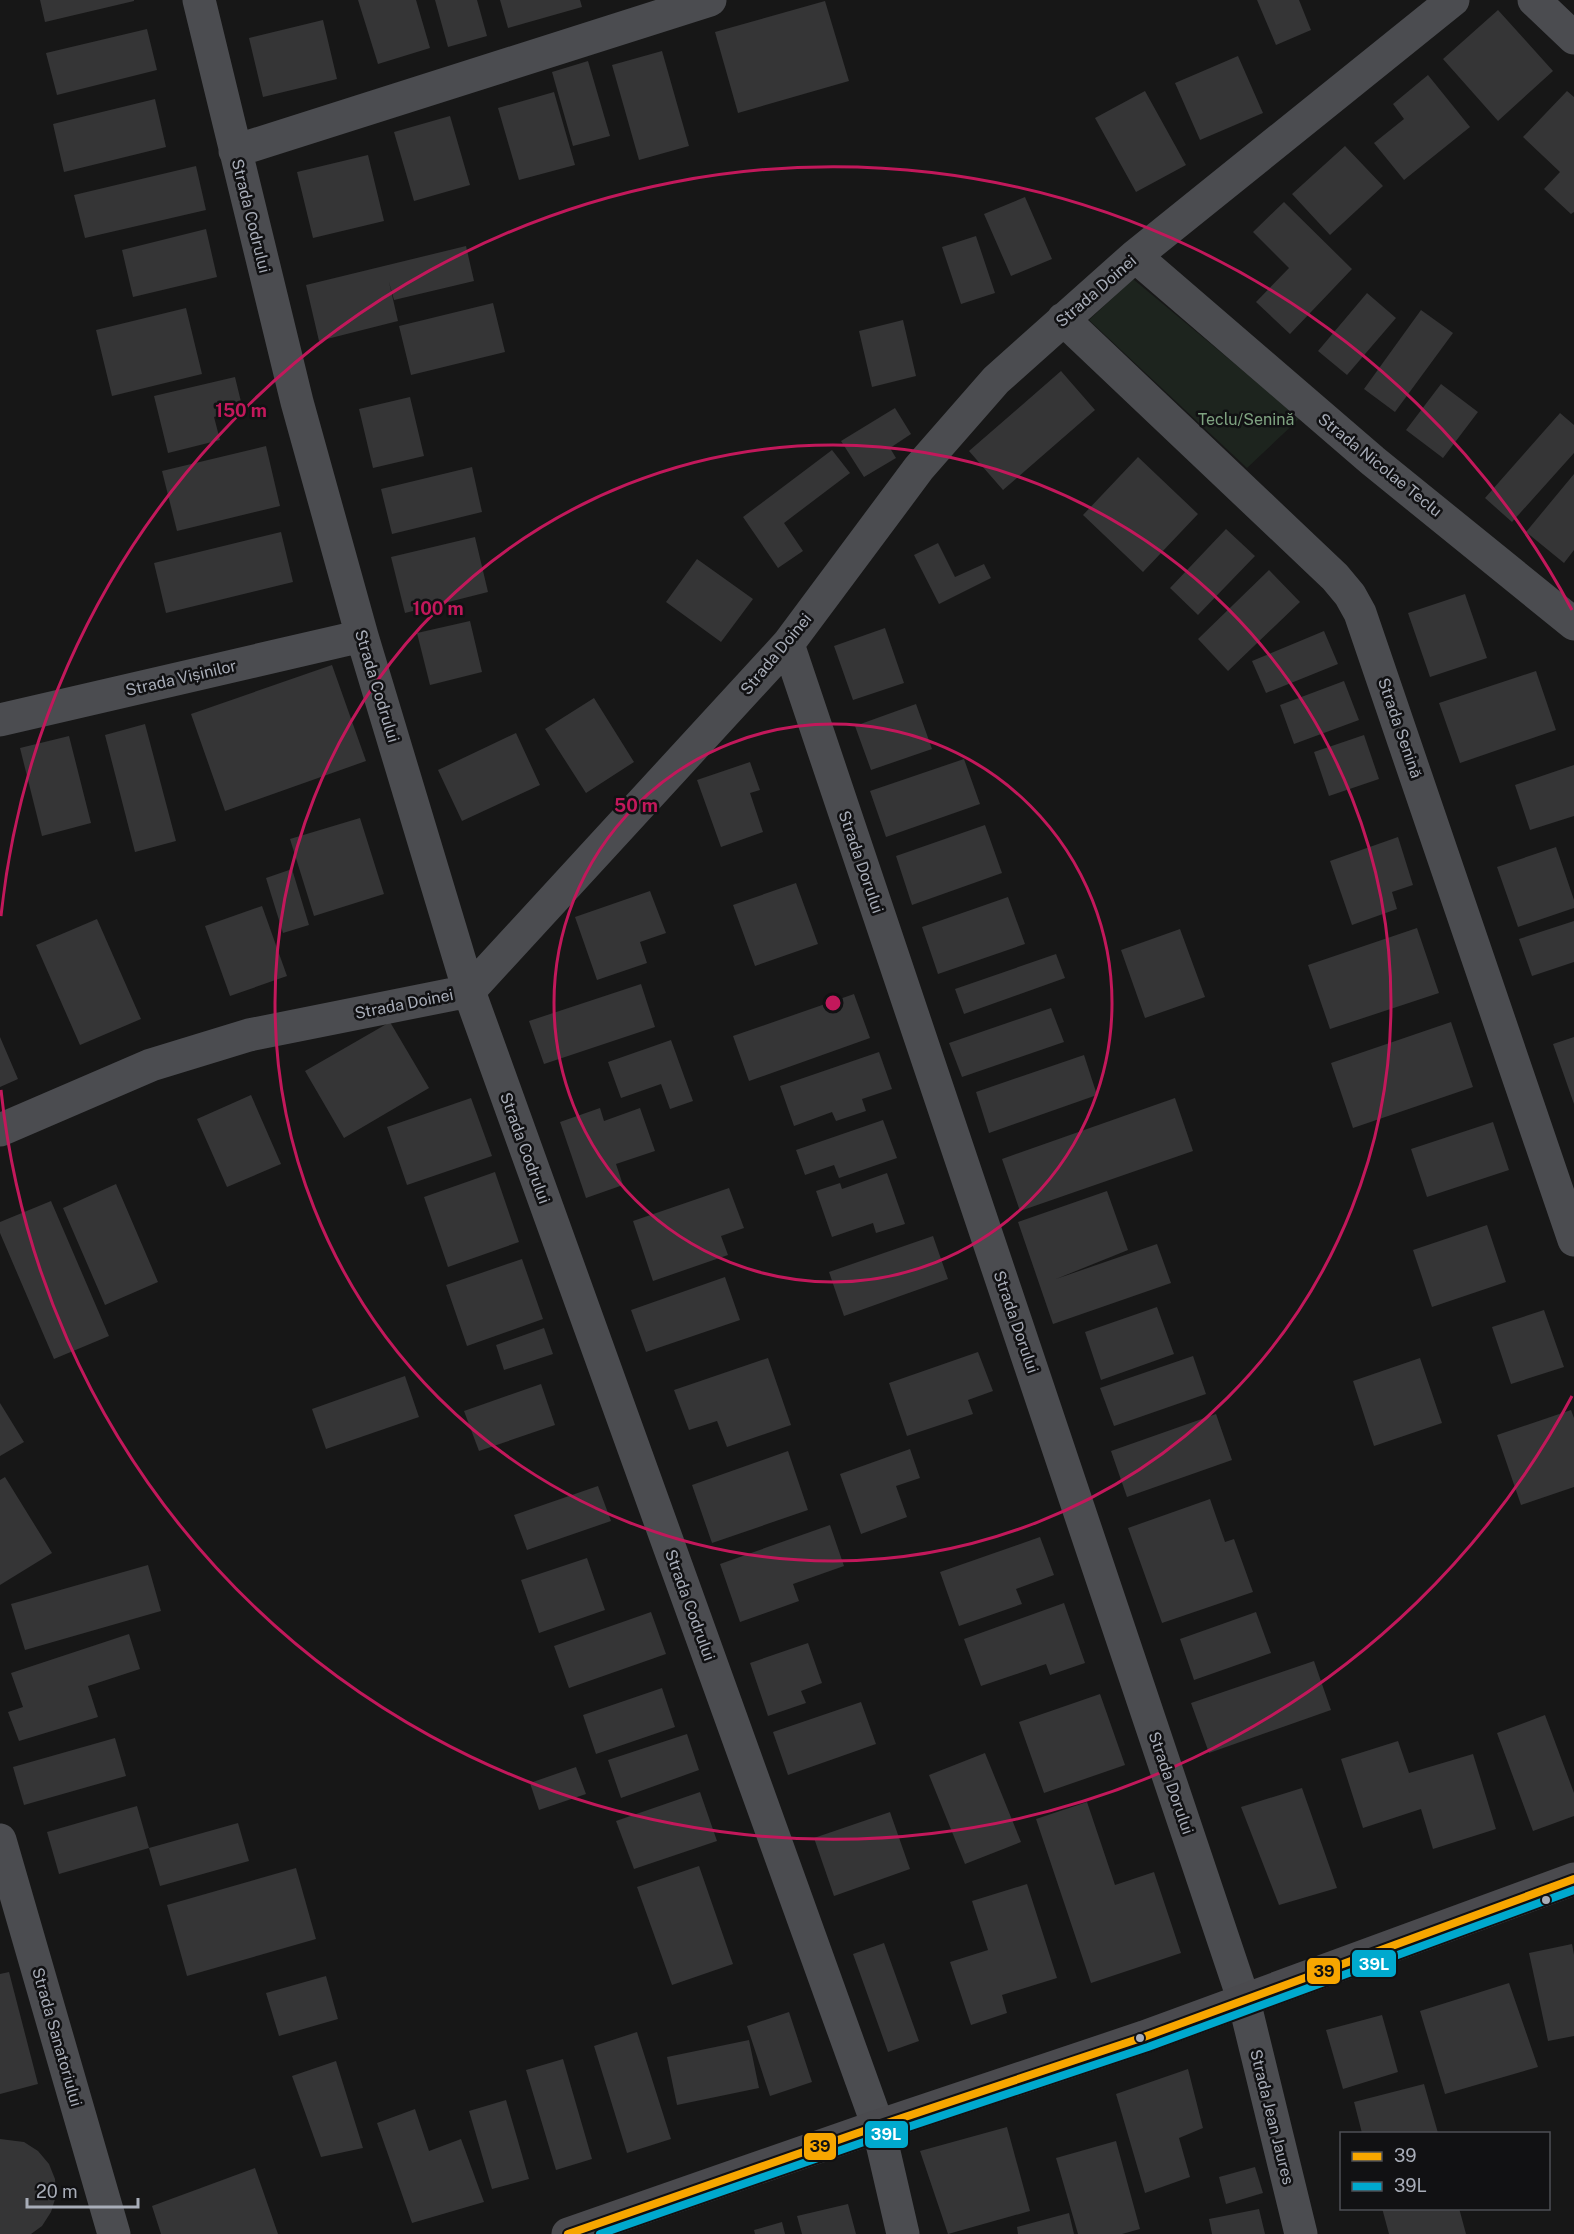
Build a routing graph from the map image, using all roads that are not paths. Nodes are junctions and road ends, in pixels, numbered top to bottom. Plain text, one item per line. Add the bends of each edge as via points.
1 (199, 0) edge
2 (710, 0) edge
3 (1453, 0) edge
4 (1534, 0) edge
5 (1574, 38) edge
6 (235, 151) junction
7 (1135, 256) junction
8 (1063, 319) junction
9 (1574, 624) edge
10 (362, 636) junction
11 (788, 644) junction
12 (0, 720) edge
13 (469, 991) junction
14 (0, 1130) edge
15 (1574, 1239) edge
16 (0, 1840) edge
17 (1574, 1879) edge
18 (1244, 2001) junction
19 (878, 2126) junction
20 (114, 2234) edge
21 (568, 2234) edge
22 (903, 2234) edge
23 (1301, 2234) edge

1 - 6 street, Strada Codrului
2 - 6 street, Strada Codrului
3 - 7 street, Strada Doinei
4 - 5 street
6 - 10 street, Strada Codrului via 297,402
7 - 8 street, Strada Doinei
7 - 9 street, Strada Nicolae Teclu via 1373,461
8 - 11 street, Strada Doinei via 996,380 919,468
8 - 15 street, Strada Senină via 1335,578 1360,613
10 - 12 street, Strada Vișinilor
10 - 13 street, Strada Codrului
11 - 13 street, Strada Doinei
11 - 18 street, Strada Dorului
13 - 14 street, Strada Doinei via 249,1035 152,1065
13 - 19 street, Strada Codrului
16 - 20 street, Strada Sanatoriului
17 - 18 main road
18 - 19 main road
18 - 23 street, Strada Jean Jaures
19 - 21 main road
19 - 22 street, Strada Codrului

